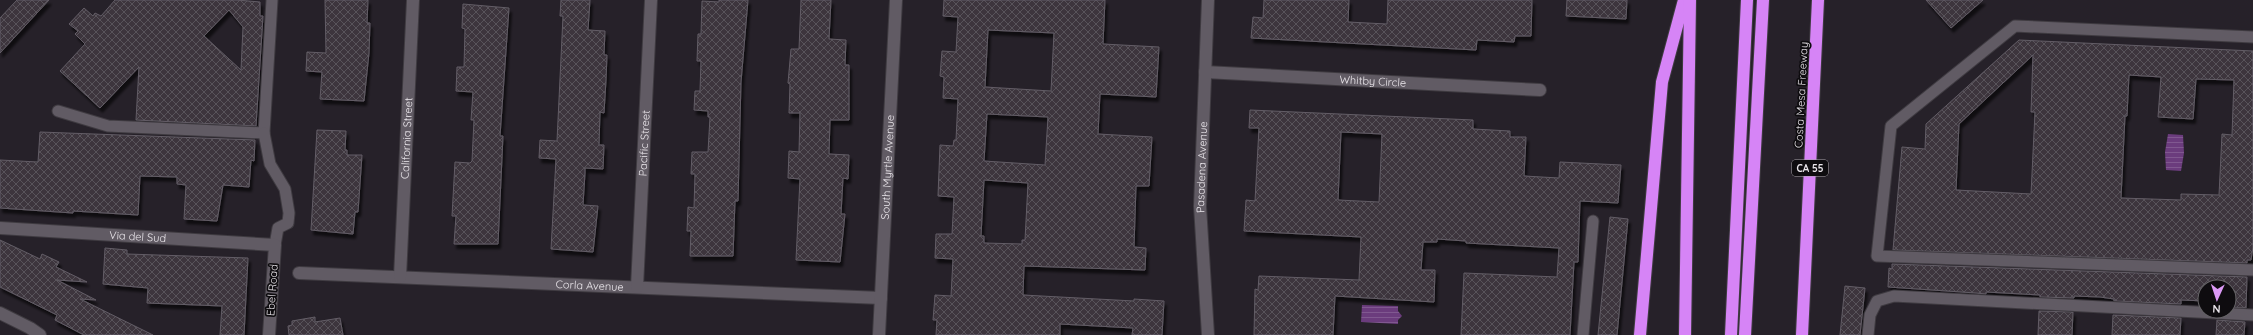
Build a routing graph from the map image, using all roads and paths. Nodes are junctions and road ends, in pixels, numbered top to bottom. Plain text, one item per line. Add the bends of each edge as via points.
1 (272, 0) edge
2 (413, 0) edge
3 (651, 0) edge
4 (896, 0) edge
5 (1208, 0) edge
6 (1684, 0) edge
7 (1690, 0) edge
8 (1747, 0) edge
9 (1763, 0) edge
10 (1818, 0) edge
11 (2253, 37) edge
12 (1205, 72) junction
13 (1540, 90) dead end
14 (58, 111) dead end
15 (264, 133) junction
16 (1593, 221) dead end
17 (0, 228) edge
18 (275, 245) junction
19 (2253, 270) edge
20 (299, 273) dead end
21 (400, 277) junction
22 (637, 287) junction
23 (881, 298) junction
24 (0, 313) edge
25 (2253, 315) edge
26 (40, 335) edge
27 (269, 335) edge
28 (879, 335) edge
29 (1208, 335) edge
30 (1583, 335) edge
31 (1640, 335) edge
32 (1685, 335) edge
33 (1730, 335) edge
34 (1744, 335) edge
35 (1802, 335) edge
36 (1868, 335) edge

1 - 15 lane
2 - 21 street, California Street
3 - 22 street, Pacific Street
4 - 23 street, South Myrtle Avenue
5 - 12 street, Pasadena Avenue
6 - 31 highway via 1662,82
7 - 32 highway
8 - 33 highway
9 - 34 highway
10 - 35 highway, Costa Mesa Freeway / CA 55
11 - 19 lane via 2015,26 1890,126 1877,256
12 - 13 street, Whitby Circle
12 - 29 street, Pasadena Avenue via 1200,206
14 - 15 lane via 108,126
15 - 18 lane via 270,164 284,188 289,213 288,223 278,228
16 - 30 lane
17 - 18 street, Via del Sud
18 - 27 street, Ebel Road
20 - 21 street, Corla Avenue
21 - 22 street, Corla Avenue
22 - 23 street, Corla Avenue
23 - 28 street, South Myrtle Avenue
24 - 26 street
25 - 36 lane via 1894,296 1877,300 1870,315

